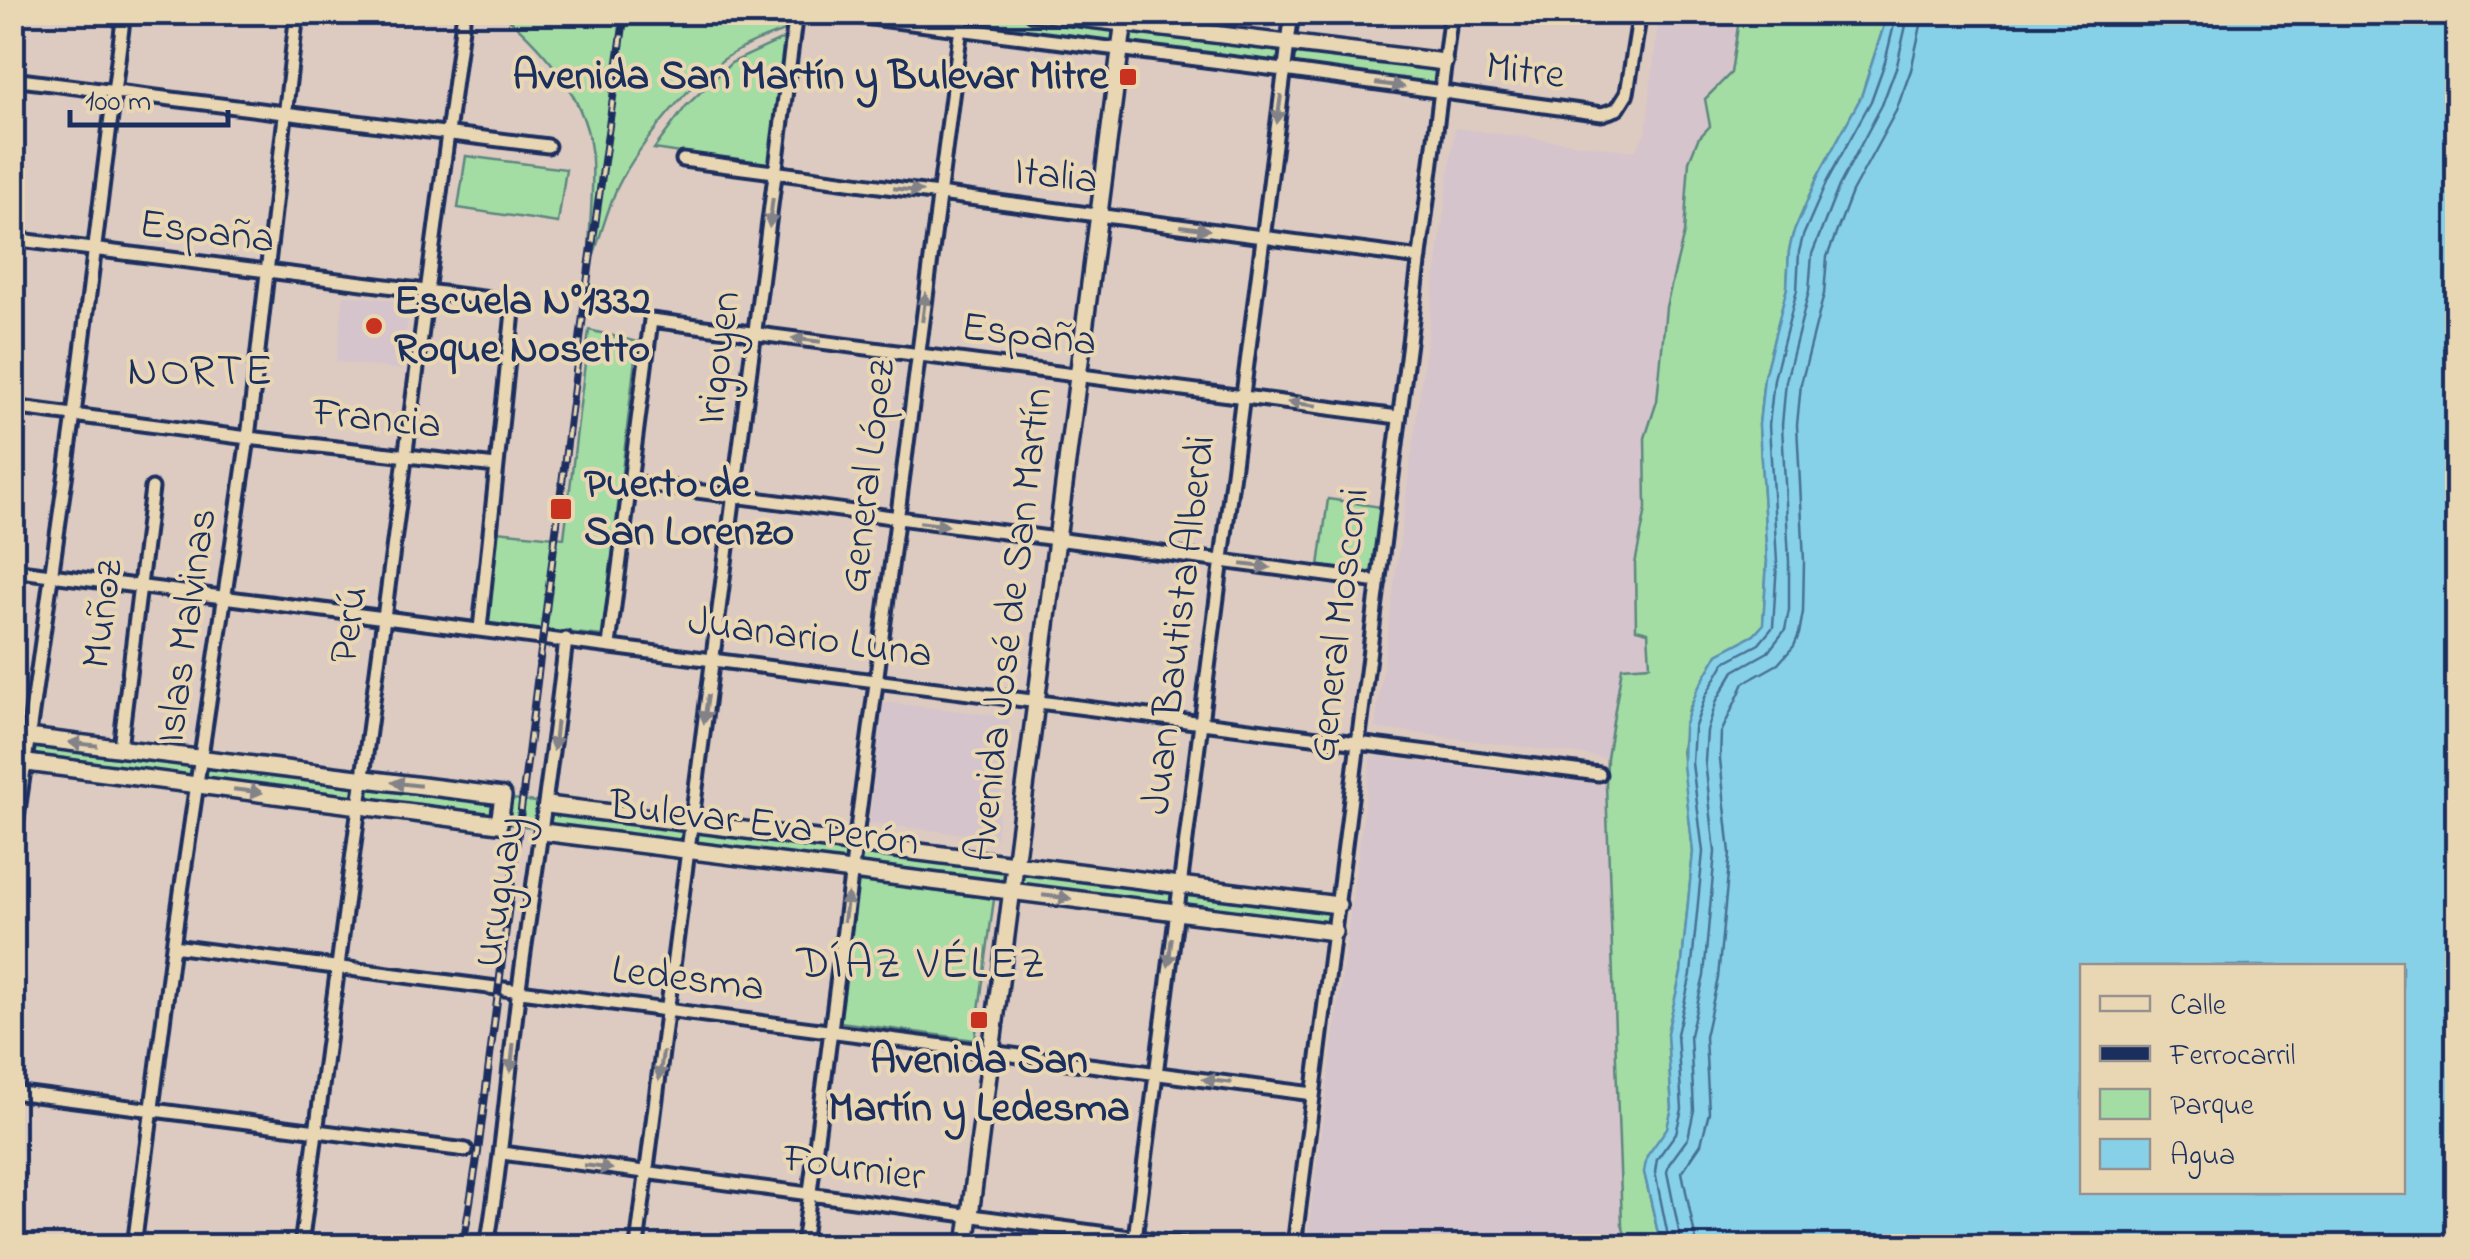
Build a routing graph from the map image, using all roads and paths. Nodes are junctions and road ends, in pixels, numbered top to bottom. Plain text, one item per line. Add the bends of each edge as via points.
1 (124, 12) edge
2 (297, 12) edge
3 (464, 12) edge
4 (796, 12) edge
5 (824, 12) edge
6 (963, 12) edge
7 (1032, 12) edge
8 (1292, 12) edge
9 (1451, 12) edge
10 (1640, 12) edge
11 (1124, 18) edge
12 (960, 29) junction
13 (1288, 45) junction
14 (1120, 52) junction
15 (1444, 62) junction
16 (1284, 70) junction
17 (12, 79) edge
18 (114, 91) junction
19 (1440, 93) junction
20 (286, 113) junction
21 (448, 133) junction
22 (548, 146) dead end
23 (683, 160) dead end
24 (776, 173) junction
25 (938, 194) junction
26 (1098, 215) junction
27 (1262, 237) junction
28 (12, 239) edge
29 (96, 252) junction
30 (1420, 258) junction
31 (266, 272) junction
32 (427, 291) junction
33 (756, 334) junction
34 (918, 355) junction
35 (1078, 375) junction
36 (1242, 397) junction
37 (12, 407) edge
38 (74, 415) junction
39 (1398, 417) junction
40 (248, 438) junction
41 (406, 456) junction
42 (496, 466) junction
43 (629, 482) junction
44 (152, 488) dead end
45 (734, 498) junction
46 (896, 519) junction
47 (1057, 540) junction
48 (1220, 561) junction
49 (12, 570) edge
50 (53, 576) junction
51 (1379, 582) junction
52 (140, 585) junction
53 (224, 596) junction
54 (384, 616) junction
55 (480, 628) junction
56 (566, 640) junction
57 (609, 645) junction
58 (713, 659) junction
59 (876, 681) junction
60 (1036, 702) junction
61 (1200, 724) junction
62 (20, 736) edge
63 (1358, 744) junction
64 (120, 748) junction
65 (203, 758) junction
66 (18, 762) edge
67 (1600, 774) dead end
68 (363, 778) junction
69 (198, 785) junction
70 (548, 805) junction
71 (359, 806) junction
72 (690, 823) junction
73 (543, 832) junction
74 (855, 844) junction
75 (688, 850) junction
76 (12, 854) edge
77 (1016, 864) junction
78 (851, 871) junction
79 (1180, 885) junction
80 (1013, 892) junction
81 (1338, 905) junction
82 (1175, 912) junction
83 (1334, 932) junction
84 (173, 946) junction
85 (338, 968) junction
86 (519, 991) junction
87 (668, 1010) junction
88 (830, 1031) junction
89 (992, 1052) junction
90 (1156, 1074) junction
91 (12, 1092) edge
92 (1314, 1094) junction
93 (152, 1110) junction
94 (316, 1131) junction
95 (466, 1150) dead end
96 (502, 1154) junction
97 (646, 1174) junction
98 (810, 1195) junction
99 (970, 1217) junction
100 (1134, 1242) edge
101 (134, 1246) edge
102 (301, 1246) edge
103 (486, 1246) edge
104 (636, 1246) edge
105 (803, 1246) edge
106 (966, 1246) edge
107 (1197, 1246) edge
108 (1294, 1246) edge

1 - 18 street
2 - 20 street, Islas Malvinas
3 - 21 street, Perú
4 - 24 street, Irigoyen
5 - 12 street, Mitre
6 - 12 street, General López
7 - 11 street
8 - 13 street, Juan Bautista Alberdi
9 - 15 street, General Mosconi
10 - 19 street, Mitre via 1626,94 1617,108 1602,114
11 - 13 street
11 - 14 street, Avenida José de San Martín
12 - 14 street, Mitre
12 - 25 street, General López
13 - 15 street
13 - 16 street, Juan Bautista Alberdi
14 - 16 street, Mitre
14 - 26 street, Avenida José de San Martín
15 - 19 street, General Mosconi
16 -> 19 street, Mitre
16 -> 27 street, Juan Bautista Alberdi
17 - 18 street
18 - 20 street
18 - 29 street
19 - 30 street, General Mosconi
20 - 21 street
20 - 31 street, Islas Malvinas
21 - 22 street
21 - 32 street, Perú
23 - 24 street, Italia
24 -> 25 street, Italia
24 -> 33 street, Irigoyen
25 - 26 street, Italia
34 -> 25 street, General López
26 -> 27 street, Italia
26 - 35 street, Avenida José de San Martín
27 - 30 street, Italia
27 - 36 street, Juan Bautista Alberdi
28 - 29 street, España
29 - 31 street, España
29 - 38 street
30 - 39 street, General Mosconi
31 - 32 street, España
31 - 40 street, Islas Malvinas
32 - 41 street, Perú
32 - 42 street, España via 514,302
34 -> 33 street, España
33 - 43 street, España via 650,320
33 - 45 street, Irigoyen
34 - 35 street, España
34 - 46 street, General López
35 - 36 street, España
35 - 47 street, Avenida José de San Martín
39 -> 36 street, España
36 - 48 street, Juan Bautista Alberdi
37 - 38 street, Francia
38 - 40 street, Francia
38 - 50 street
39 - 51 street, General Mosconi
40 - 41 street, Francia
40 - 53 street, Islas Malvinas
41 - 42 street, Francia
41 - 54 street, Perú
42 - 55 street
43 - 45 street
43 - 57 street
44 - 52 street, Muñoz
45 - 46 street
45 - 58 street, Irigoyen
46 -> 47 street
46 - 59 street, General López
47 - 48 street
47 - 60 street, Avenida José de San Martín
48 -> 51 street
48 - 61 street, Juan Bautista Alberdi
49 - 50 street, Juanario Luna
50 - 52 street, Juanario Luna
50 - 62 street
51 - 63 street, General Mosconi
52 - 53 street, Juanario Luna
52 - 64 street, Muñoz
53 - 54 street, Juanario Luna
53 - 65 street, Islas Malvinas
54 - 55 street, Juanario Luna
54 - 68 street, Perú
55 - 56 street, Juanario Luna
56 - 57 street, Juanario Luna
56 -> 70 street, Uruguay
57 - 58 street, Juanario Luna
58 - 59 street, Juanario Luna
58 -> 72 street, Irigoyen
59 - 60 street, Juanario Luna
59 - 74 street, General López
60 - 61 street, Juanario Luna
60 - 77 street, Avenida José de San Martín
61 - 63 street, Juanario Luna
61 - 79 street, Juan Bautista Alberdi
64 -> 62 street
62 - 66 street
63 - 67 street, Juanario Luna
63 - 81 street, General Mosconi
64 - 65 street
65 - 68 street
65 - 69 street, Islas Malvinas
66 - 69 street
66 - 76 street
68 - 71 street, Perú
71 -> 68 street via 499,824 502,796
69 -> 71 street
69 - 84 street, Islas Malvinas
70 - 72 street, Bulevar Eva Perón
70 - 73 street, Uruguay
71 - 85 street, Perú
72 - 74 street, Bulevar Eva Perón
72 - 75 street, Irigoyen
73 - 75 street, Bulevar Eva Perón
73 - 86 street, Uruguay
74 - 77 street, Bulevar Eva Perón
74 - 78 street, General López
75 - 78 street, Bulevar Eva Perón
75 - 87 street, Irigoyen
77 - 79 street, Bulevar Eva Perón
77 - 80 street, Avenida José de San Martín
78 - 80 street, Bulevar Eva Perón
88 -> 78 street, General López
79 - 81 street, Bulevar Eva Perón
79 - 82 street, Juan Bautista Alberdi
80 -> 82 street, Bulevar Eva Perón
80 - 89 street, Avenida José de San Martín
81 - 83 street, General Mosconi
82 - 83 street, Bulevar Eva Perón
82 -> 90 street, Juan Bautista Alberdi
83 - 92 street, General Mosconi
84 - 85 street, Ledesma
84 - 93 street, Islas Malvinas
85 - 86 street, Ledesma
85 - 94 street, Perú
86 - 87 street, Ledesma
86 -> 96 street, Uruguay
87 - 88 street, Ledesma
87 -> 97 street, Irigoyen
88 - 89 street, Ledesma
88 - 98 street, General López
89 - 90 street, Ledesma
89 - 99 street, Avenida José de San Martín
92 -> 90 street, Ledesma
90 - 100 street, Juan Bautista Alberdi
91 - 93 street
92 - 108 street, General Mosconi
93 - 94 street
93 - 101 street, Islas Malvinas
94 - 95 street
94 - 102 street, Perú
96 -> 97 street, Fournier
96 - 103 street, Uruguay
97 - 98 street, Fournier
97 - 104 street, Irigoyen
98 - 99 street, Fournier
98 - 105 street, General López
99 - 100 street, Fournier
99 - 106 street, Avenida José de San Martín
100 - 107 street, Fournier

